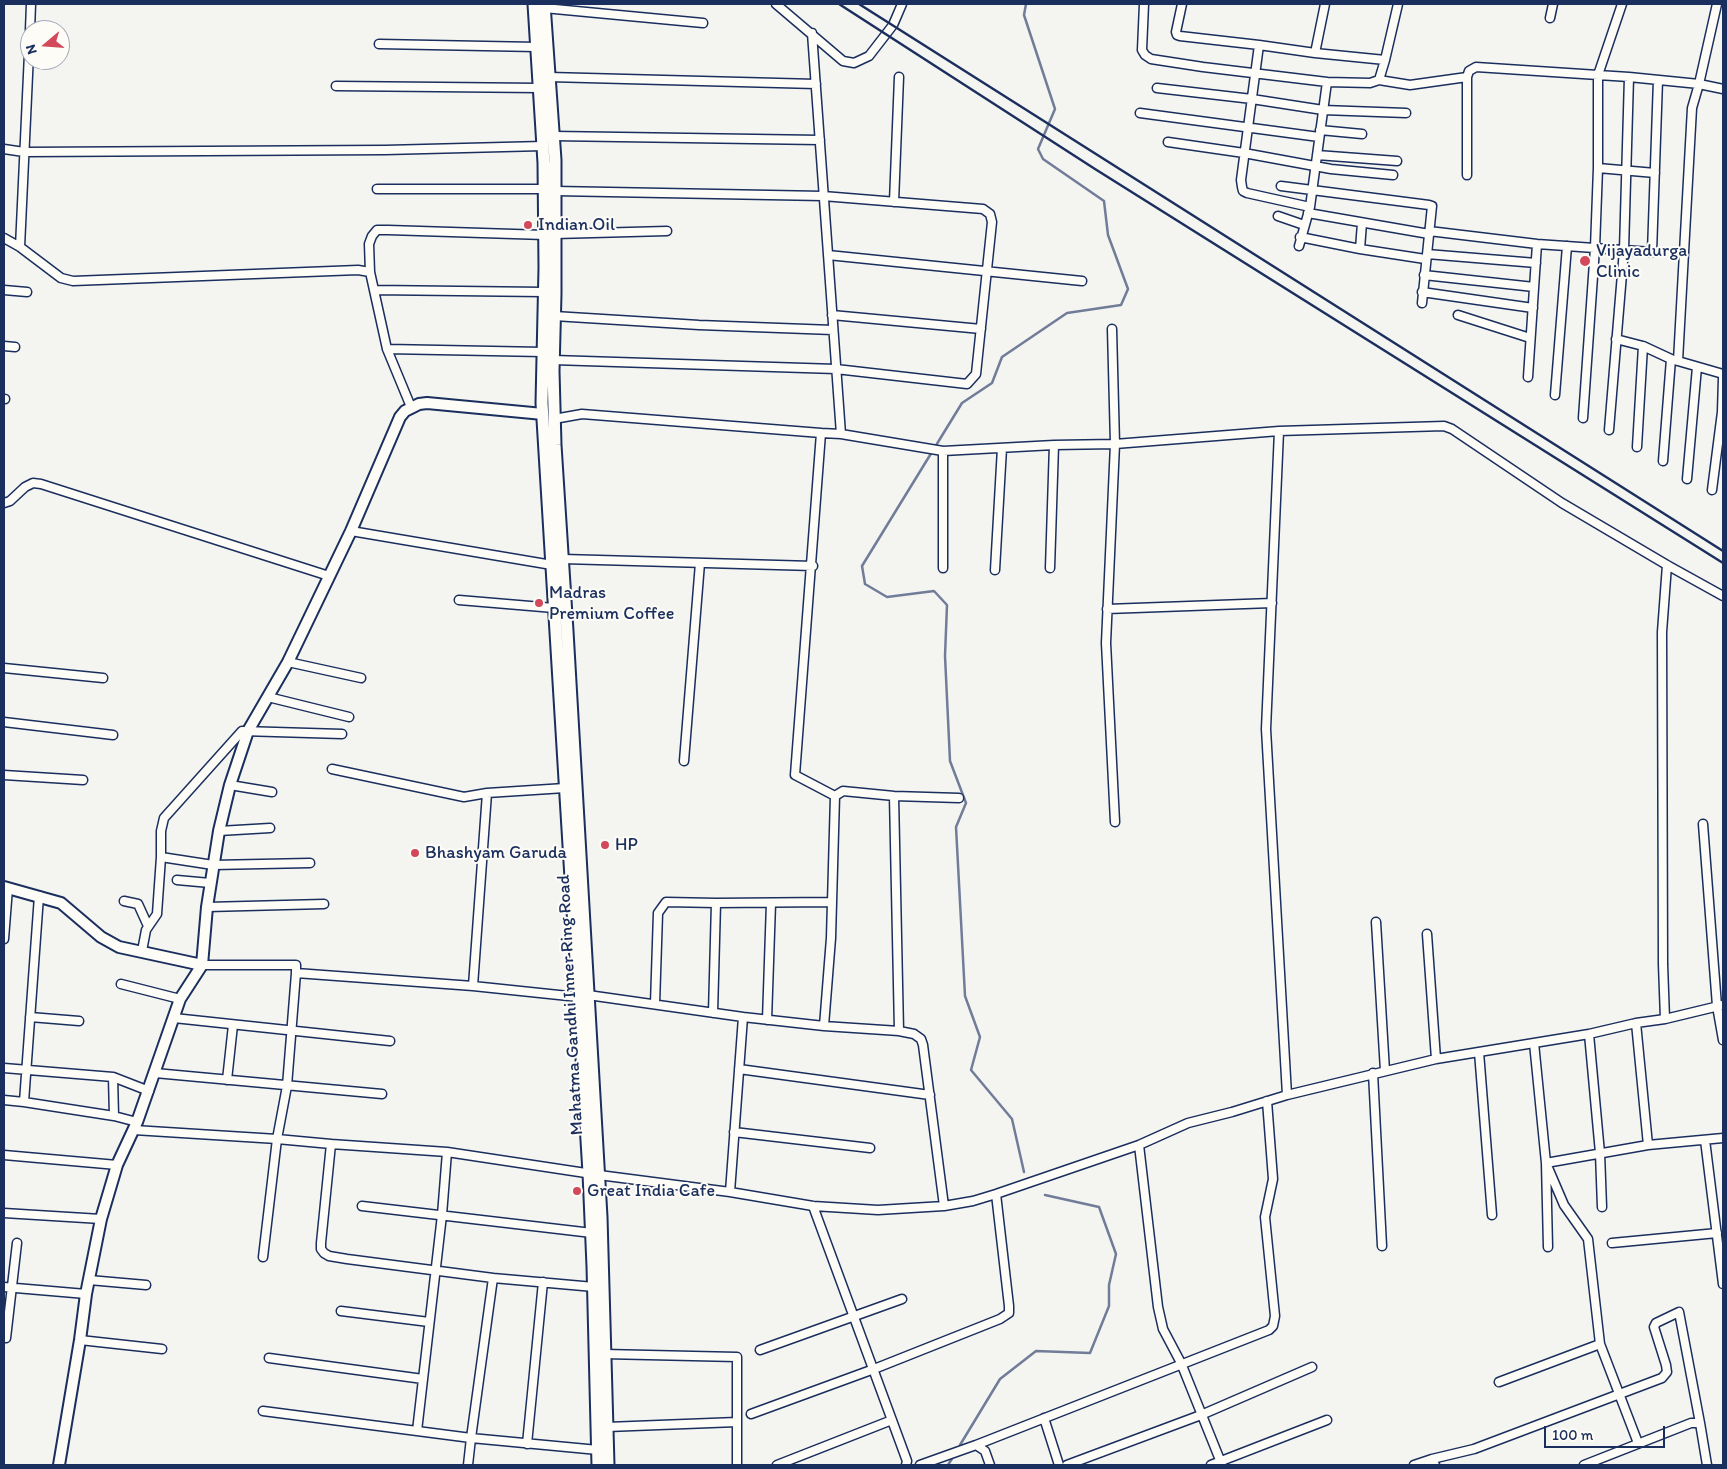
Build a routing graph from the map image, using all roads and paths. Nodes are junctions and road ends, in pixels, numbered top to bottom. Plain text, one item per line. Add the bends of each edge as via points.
1 (31, 4) edge
2 (776, 4) edge
3 (902, 4) edge
4 (1144, 4) edge
5 (1182, 4) edge
6 (1325, 4) edge
7 (1398, 4) edge
8 (1553, 4) edge
9 (1622, 4) edge
10 (1717, 4) edge
11 (541, 5) edge
12 (1550, 18) dead end
13 (30, 20) edge
14 (703, 23) dead end
15 (812, 33) junction
16 (379, 44) dead end
17 (1259, 45) junction
18 (537, 47) junction
19 (1315, 54) junction
20 (1386, 60) junction
21 (28, 70) edge
22 (1256, 73) junction
23 (1598, 75) junction
24 (549, 77) junction
25 (899, 77) dead end
26 (1467, 77) junction
27 (1629, 77) junction
28 (1379, 80) junction
29 (1658, 80) junction
30 (1327, 82) junction
31 (816, 84) junction
32 (1699, 84) junction
33 (336, 86) dead end
34 (540, 88) junction
35 (1157, 88) dead end
36 (1723, 89) edge
37 (1252, 99) junction
38 (1323, 110) junction
39 (1140, 113) dead end
40 (1406, 113) dead end
41 (1248, 127) junction
42 (1320, 134) junction
43 (1362, 134) dead end
44 (553, 136) junction
45 (820, 140) junction
46 (1168, 142) dead end
47 (543, 146) junction
48 (4, 149) edge
49 (24, 152) junction
50 (1244, 153) junction
51 (1317, 155) junction
52 (1398, 161) dead end
53 (1315, 165) junction
54 (1598, 168) junction
55 (1626, 170) junction
56 (1655, 173) junction
57 (1393, 175) dead end
58 (1467, 175) dead end
59 (1281, 186) dead end
60 (376, 190) dead end
61 (550, 190) junction
62 (1312, 190) junction
63 (823, 196) junction
64 (894, 202) junction
65 (1309, 210) junction
66 (1278, 216) dead end
67 (1362, 223) junction
68 (1304, 225) junction
69 (668, 231) dead end
70 (1429, 233) junction
71 (550, 235) junction
72 (1300, 237) junction
73 (4, 238) edge
74 (1537, 244) junction
75 (1299, 246) dead end
76 (1567, 246) junction
77 (20, 247) junction
78 (1595, 248) junction
79 (1360, 249) junction
80 (1624, 250) junction
81 (828, 255) junction
82 (1426, 257) junction
83 (1536, 263) junction
84 (986, 271) junction
85 (370, 272) junction
86 (1424, 275) junction
87 (1082, 281) dead end
88 (1534, 287) junction
89 (4, 290) edge
90 (374, 290) junction
91 (27, 292) dead end
92 (544, 292) junction
93 (1422, 292) junction
94 (1422, 303) dead end
95 (1532, 308) junction
96 (832, 315) junction
97 (1458, 315) dead end
98 (554, 316) junction
99 (981, 329) junction
100 (1112, 329) dead end
101 (833, 330) junction
102 (1530, 338) junction
103 (1616, 339) junction
104 (4, 346) edge
105 (1643, 346) junction
106 (15, 347) dead end
107 (387, 349) junction
108 (542, 352) junction
109 (553, 360) junction
110 (1674, 360) junction
111 (1697, 367) junction
112 (836, 369) junction
113 (1528, 376) dead end
114 (1723, 376) edge
115 (1555, 395) dead end
116 (410, 407) junction
117 (1722, 412) edge
118 (543, 414) junction
119 (1583, 418) dead end
120 (554, 420) junction
121 (1609, 430) dead end
122 (1279, 431) junction
123 (821, 433) junction
124 (841, 434) junction
125 (1115, 444) junction
126 (1054, 445) junction
127 (1637, 447) dead end
128 (1002, 448) junction
129 (940, 451) junction
130 (1663, 461) dead end
131 (1687, 479) dead end
132 (1712, 490) dead end
133 (4, 503) edge
134 (351, 531) junction
135 (563, 559) junction
136 (700, 563) junction
137 (552, 564) junction
138 (1667, 565) junction
139 (812, 566) junction
140 (943, 568) dead end
141 (1050, 568) dead end
142 (994, 570) dead end
143 (329, 576) junction
144 (1723, 596) edge
145 (459, 600) dead end
146 (1272, 603) junction
147 (554, 608) junction
148 (1107, 609) junction
149 (288, 662) junction
150 (4, 668) edge
151 (102, 678) dead end
152 (361, 678) dead end
153 (268, 697) junction
154 (349, 717) dead end
155 (4, 722) edge
156 (248, 731) junction
157 (342, 734) dead end
158 (113, 735) dead end
159 (684, 761) dead end
160 (332, 769) dead end
161 (4, 775) edge
162 (83, 780) dead end
163 (230, 785) junction
164 (565, 788) junction
165 (272, 792) dead end
166 (487, 793) junction
167 (835, 796) junction
168 (894, 796) junction
169 (959, 798) dead end
170 (1115, 822) dead end
171 (1703, 824) dead end
172 (270, 828) dead end
173 (219, 831) junction
174 (161, 857) junction
175 (310, 863) dead end
176 (213, 865) junction
177 (177, 880) dead end
178 (210, 883) junction
179 (6, 888) edge
180 (39, 896) junction
181 (124, 901) dead end
182 (771, 902) junction
183 (832, 902) junction
184 (716, 903) junction
185 (324, 904) dead end
186 (207, 907) junction
187 (1376, 922) dead end
188 (5, 926) edge
189 (148, 926) junction
190 (1427, 934) dead end
191 (4, 939) edge
192 (142, 951) junction
193 (202, 965) junction
194 (296, 973) junction
195 (120, 984) dead end
196 (473, 986) junction
197 (583, 996) junction
198 (180, 1000) junction
199 (655, 1004) junction
200 (1720, 1005) edge
201 (713, 1013) junction
202 (30, 1017) junction
203 (743, 1017) junction
204 (174, 1018) junction
205 (1665, 1019) junction
206 (767, 1020) junction
207 (79, 1021) dead end
208 (1636, 1023) junction
209 (233, 1025) junction
210 (824, 1026) junction
211 (292, 1031) junction
212 (899, 1031) junction
213 (1589, 1034) junction
214 (1723, 1040) edge
215 (390, 1041) dead end
216 (1534, 1042) junction
217 (1478, 1052) junction
218 (1436, 1059) junction
219 (4, 1068) edge
220 (739, 1069) junction
221 (25, 1070) junction
222 (1385, 1071) junction
223 (155, 1073) junction
224 (1373, 1073) junction
225 (113, 1077) junction
226 (227, 1080) junction
227 (288, 1086) junction
228 (148, 1091) junction
229 (382, 1094) dead end
230 (930, 1095) junction
231 (1287, 1095) junction
232 (4, 1100) edge
233 (1267, 1101) junction
234 (24, 1102) junction
235 (114, 1116) junction
236 (135, 1126) junction
237 (734, 1132) junction
238 (1723, 1138) edge
239 (277, 1139) junction
240 (1705, 1140) junction
241 (331, 1144) junction
242 (1139, 1145) junction
243 (1648, 1145) junction
244 (870, 1148) dead end
245 (447, 1152) junction
246 (1600, 1153) junction
247 (4, 1155) edge
248 (1546, 1163) junction
249 (117, 1165) junction
250 (594, 1174) junction
251 (730, 1192) junction
252 (996, 1194) junction
253 (362, 1206) dead end
254 (813, 1206) junction
255 (944, 1206) junction
256 (1602, 1207) dead end
257 (4, 1213) edge
258 (442, 1215) junction
259 (1492, 1215) dead end
260 (101, 1219) junction
261 (592, 1233) junction
262 (1717, 1233) junction
263 (17, 1243) dead end
264 (1612, 1243) dead end
265 (1382, 1246) dead end
266 (1548, 1248) dead end
267 (263, 1257) dead end
268 (436, 1270) junction
269 (493, 1278) junction
270 (89, 1280) junction
271 (543, 1282) junction
272 (1723, 1284) edge
273 (146, 1285) dead end
274 (594, 1287) junction
275 (8, 1288) edge
276 (86, 1294) junction
277 (902, 1299) dead end
278 (342, 1311) dead end
279 (854, 1317) junction
280 (429, 1322) junction
281 (6, 1338) dead end
282 (80, 1340) junction
283 (1600, 1344) junction
284 (162, 1349) dead end
285 (760, 1350) dead end
286 (604, 1354) junction
287 (269, 1358) dead end
288 (1180, 1363) junction
289 (1312, 1367) dead end
290 (874, 1369) junction
291 (423, 1379) junction
292 (1499, 1382) dead end
293 (1620, 1394) junction
294 (263, 1411) dead end
295 (751, 1414) dead end
296 (1201, 1415) junction
297 (1044, 1418) junction
298 (892, 1420) junction
299 (1327, 1420) dead end
300 (737, 1422) junction
301 (1700, 1423) junction
302 (607, 1427) junction
303 (417, 1431) junction
304 (471, 1438) junction
305 (1638, 1443) junction
306 (527, 1444) junction
307 (976, 1445) junction
308 (598, 1450) junction
309 (1433, 1462) edge
310 (1221, 1463) edge
311 (59, 1465) edge
312 (468, 1465) edge
313 (598, 1465) edge
314 (608, 1465) edge
315 (737, 1465) edge
316 (777, 1465) edge
317 (906, 1465) edge
318 (920, 1465) edge
319 (990, 1465) edge
320 (1059, 1465) edge
321 (1067, 1465) edge
322 (1211, 1465) edge
323 (1414, 1465) edge
324 (1584, 1465) edge
325 (1707, 1465) edge

1 - 13 street
2 - 15 street
3 - 15 street via 892,25 869,56 854,63 843,61
4 - 22 street via 1144,55 1151,59
5 - 17 street via 1177,35
6 - 19 street
7 - 20 street
8 - 12 street
9 - 23 street
10 - 32 street
11 - 14 street
11 - 18 main road, Mahatma Gandhi Inner Ring Road
11 - 24 main road, Mahatma Gandhi Inner Ring Road
15 - 31 street
16 - 18 street
17 - 19 street
17 - 22 street
18 - 34 main road, Mahatma Gandhi Inner Ring Road
19 - 20 street
20 - 28 street
21 - 49 street
22 - 30 street
22 - 37 street
23 - 26 street via 1476,67 1469,71
23 - 27 street
23 - 54 street
24 - 31 street
24 - 44 main road, Mahatma Gandhi Inner Ring Road
25 - 64 street
26 - 28 street via 1410,85
26 - 58 street
27 - 29 street
27 - 55 street
28 - 30 street
29 - 32 street
29 - 56 street
30 - 38 street
31 - 45 street
32 - 36 street
32 - 110 street via 1692,108
33 - 34 street
34 - 47 main road, Mahatma Gandhi Inner Ring Road
35 - 37 street
37 - 38 street
37 - 41 street
38 - 40 street
38 - 42 street
39 - 41 street
41 - 42 street
41 - 50 street
42 - 43 street
42 - 51 street
44 - 45 street
44 - 61 main road, Mahatma Gandhi Inner Ring Road
45 - 63 street
46 - 50 street
47 - 49 street
47 - 61 main road, Mahatma Gandhi Inner Ring Road
48 - 49 street
49 - 77 street
50 - 53 street
50 - 65 street via 1241,180 1244,191
51 - 52 street
51 - 53 street
53 - 57 street
53 - 62 street
54 - 55 street
54 - 78 street
55 - 56 street
55 - 80 street
56 - 80 street via 1652,252
59 - 62 street
60 - 61 street
61 - 63 street
61 - 71 main road, Mahatma Gandhi Inner Ring Road
62 - 65 street
62 - 70 street via 1429,205 1432,210
63 - 64 street
63 - 81 street
64 - 84 street via 984,209 992,222
65 - 67 street
65 - 68 street
66 - 68 street
67 - 70 street
67 - 79 street
68 - 72 street
69 - 71 street
70 - 74 street
70 - 82 street
71 - 85 street via 378,230 369,244
71 - 92 main road, Mahatma Gandhi Inner Ring Road
71 - 98 main road, Mahatma Gandhi Inner Ring Road
72 - 75 street
72 - 79 street
73 - 77 street
74 - 76 street
74 - 83 street
76 - 78 street
76 - 115 street
77 - 85 street via 61,278 73,281
78 - 80 street
78 - 119 street
79 - 82 street
80 - 103 street
81 - 84 street
81 - 96 street
82 - 83 street
82 - 86 street
83 - 88 street
84 - 87 street
84 - 99 street
85 - 90 street
86 - 88 street
86 - 93 street
88 - 95 street
89 - 91 street
90 - 92 street
90 - 107 street
92 - 108 main road, Mahatma Gandhi Inner Ring Road
93 - 94 street
93 - 95 street
95 - 102 street
96 - 99 street
96 - 101 street
97 - 102 street
98 - 101 street
98 - 109 main road, Mahatma Gandhi Inner Ring Road
99 - 112 street via 976,374 967,384
100 - 125 street
101 - 112 street
102 - 113 street
103 - 105 street
103 - 121 street
104 - 106 street
105 - 110 street
105 - 127 street
107 - 108 street
107 - 116 street
108 - 118 main road, Mahatma Gandhi Inner Ring Road
109 - 112 street
109 - 120 main road, Mahatma Gandhi Inner Ring Road
110 - 111 street
110 - 130 street
111 - 114 street
111 - 131 street
112 - 124 street
114 - 117 street
116 - 118 street via 427,403
116 - 134 street via 400,417
117 - 132 street
118 - 137 main road, Mahatma Gandhi Inner Ring Road
120 - 123 street via 582,414
120 - 135 main road, Mahatma Gandhi Inner Ring Road
122 - 125 street
122 - 138 street via 1444,426 1562,503
122 - 146 street
123 - 124 street
123 - 139 street
124 - 129 street
125 - 126 street
125 - 148 street
126 - 128 street
126 - 141 street
128 - 129 street
128 - 142 street
129 - 140 street
133 - 143 street via 25,487 41,484
134 - 137 street
134 - 143 street
135 - 136 street
135 - 197 main road, Mahatma Gandhi Inner Ring Road
136 - 139 street
136 - 159 street
137 - 147 main road, Mahatma Gandhi Inner Ring Road
138 - 144 street
138 - 205 street via 1662,632 1662,964
139 - 167 street via 795,775
143 - 149 street
145 - 147 street
146 - 148 street
146 - 231 street via 1266,729
147 - 164 main road, Mahatma Gandhi Inner Ring Road
148 - 170 street
149 - 152 street
149 - 153 street
150 - 151 street
153 - 154 street
153 - 156 street
155 - 158 street
156 - 157 street
156 - 163 street
156 - 174 street via 242,731 167,814 162,824
160 - 166 street via 464,797
161 - 162 street
163 - 165 street
163 - 173 street
164 - 166 street
164 - 197 main road, Mahatma Gandhi Inner Ring Road
166 - 196 street
167 - 168 street via 843,791
167 - 183 street
168 - 169 street
168 - 212 street
171 - 200 street
172 - 173 street
173 - 176 street
174 - 176 street
174 - 189 street via 157,914
175 - 176 street
176 - 178 street
177 - 178 street
178 - 186 street
179 - 180 street
179 - 188 street
180 - 192 street via 61,903 110,943
180 - 202 street
181 - 189 street via 138,904
182 - 183 street
182 - 184 street
182 - 206 street
183 - 210 street
184 - 199 street via 666,902 658,913
184 - 201 street
185 - 186 street
186 - 193 street
187 - 222 street
188 - 191 street
189 - 192 street
190 - 218 street
192 - 193 street
193 - 194 street via 296,966
193 - 198 street
194 - 196 street
194 - 211 street
195 - 198 street
196 - 197 street
197 - 199 street
197 - 250 main road, Mahatma Gandhi Inner Ring Road
198 - 204 street
199 - 201 street
200 - 205 street
200 - 214 street
201 - 203 street
202 - 207 street
202 - 221 street
203 - 206 street
203 - 220 street
204 - 209 street
204 - 223 street
205 - 208 street
206 - 210 street
208 - 213 street
208 - 243 street
209 - 211 street
209 - 226 street
210 - 212 street
211 - 215 street
211 - 227 street
212 - 230 street via 914,1034 922,1041
213 - 216 street
213 - 246 street
216 - 217 street
216 - 248 street
217 - 218 street
217 - 259 street
218 - 222 street
219 - 221 street
220 - 230 street
220 - 237 street
221 - 225 street
221 - 234 street
222 - 224 street
223 - 226 street
223 - 228 street
224 - 231 street
224 - 265 street
225 - 228 street
225 - 235 street
226 - 227 street
227 - 229 street
227 - 239 street
228 - 236 street
230 - 255 street
231 - 233 street
232 - 234 street
233 - 242 street via 1188,1123
233 - 288 street via 1273,1179 1265,1217 1275,1322 1269,1330
234 - 235 street
235 - 236 street
236 - 239 street
236 - 249 street
237 - 244 street
237 - 251 street
238 - 240 street
239 - 241 street
239 - 267 street
240 - 243 street
240 - 262 street
241 - 245 street
241 - 268 street via 321,1243 324,1253
242 - 252 street
242 - 288 street via 1158,1307 1163,1329
243 - 246 street
245 - 250 street
245 - 258 street
246 - 248 street
246 - 256 street
247 - 249 street
248 - 266 street
248 - 283 street via 1564,1205 1588,1240
249 - 260 street
250 - 251 street
250 - 261 main road, Mahatma Gandhi Inner Ring Road
250 - 286 main road, Mahatma Gandhi Inner Ring Road
251 - 254 street
252 - 255 street
252 - 290 street via 1009,1313 1000,1320
253 - 258 street
254 - 255 street via 878,1210
254 - 279 street
257 - 260 street
258 - 261 street
258 - 268 street
260 - 270 street
261 - 274 main road, Mahatma Gandhi Inner Ring Road
262 - 264 street
262 - 272 street
263 - 275 street
268 - 269 street
268 - 280 street
269 - 271 street
269 - 304 street
270 - 273 street
270 - 276 street
271 - 274 street
271 - 306 street
274 - 308 main road, Mahatma Gandhi Inner Ring Road
275 - 276 street
275 - 281 street
276 - 282 street
277 - 279 street
278 - 280 street
279 - 285 street
279 - 290 street
280 - 291 street
282 - 284 street
282 - 311 street
283 - 292 street
283 - 293 street
286 - 300 street via 736,1357
286 - 302 main road, Mahatma Gandhi Inner Ring Road
287 - 291 street
288 - 296 street
288 - 297 street
289 - 296 street
290 - 295 street
290 - 298 street
291 - 303 street
293 - 301 street via 1662,1378 1667,1372 1654,1327 1679,1312
293 - 305 street
293 - 309 street
294 - 303 street
296 - 310 street
296 - 321 street
297 - 307 street
297 - 320 street
298 - 316 street
298 - 317 street via 908,1461
299 - 310 street
300 - 302 street
300 - 315 street
301 - 305 street via 1691,1423
301 - 325 street
302 - 314 main road, Mahatma Gandhi Inner Ring Road
303 - 304 street
304 - 306 street
304 - 312 street
305 - 324 street
306 - 308 street
307 - 318 street
307 - 319 street via 985,1451
308 - 313 main road, Mahatma Gandhi Inner Ring Road
309 - 323 street
310 - 322 street

